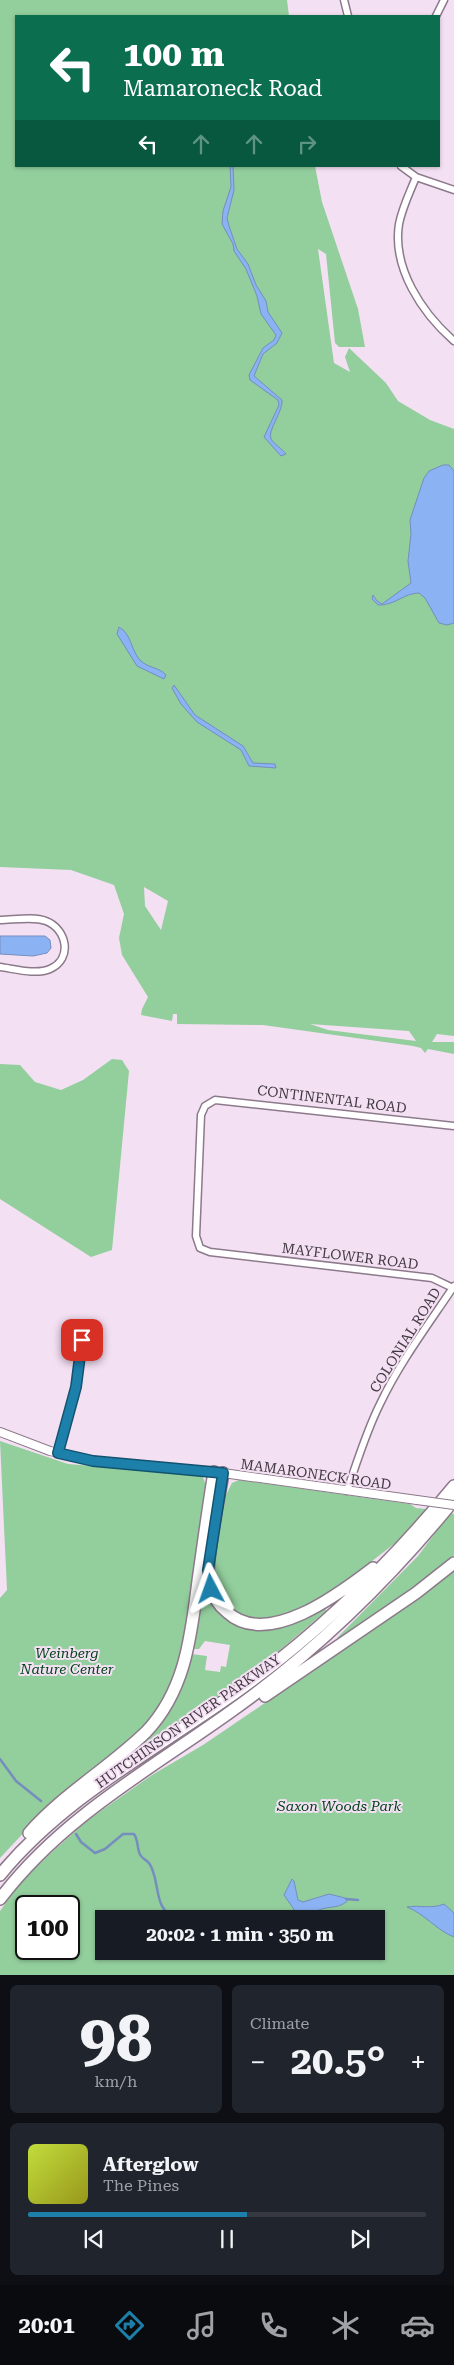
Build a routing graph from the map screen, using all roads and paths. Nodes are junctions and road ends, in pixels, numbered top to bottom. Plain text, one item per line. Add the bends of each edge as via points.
1 (344, 0) edge
2 (444, 0) edge
3 (348, 15) edge
4 (436, 15) edge
5 (401, 167) edge
6 (416, 177) junction
7 (454, 190) edge
8 (454, 341) edge
9 (0, 920) edge
10 (0, 967) edge
11 (208, 1103) joint
12 (454, 1126) edge
13 (454, 1287) edge
14 (82, 1340) dead end
15 (0, 1432) edge
16 (58, 1453) junction
17 (218, 1473) junction
18 (454, 1486) edge
19 (347, 1491) junction
20 (454, 1500) edge
21 (454, 1505) edge
22 (404, 1544) junction
23 (454, 1563) edge
24 (209, 1727) junction
25 (0, 1873) edge
26 (0, 1900) edge

1 - 3 street
2 - 4 street
5 - 6 street
6 - 7 street
6 - 8 street via 399,223 400,260 426,309
9 - 10 street via 44,920 54,925 65,942 65,952 51,969
11 - 12 street, CONTINENTAL ROAD via 221,1099
11 - 13 street, MAYFLOWER ROAD via 201,1115 198,1243 202,1249 432,1278
13 - 19 street, COLONIAL ROAD via 388,1388
14 - 16 street via 76,1387
15 - 16 street, MAMARONECK ROAD
16 - 17 street, MAMARONECK ROAD via 93,1461
17 - 19 street, MAMARONECK ROAD
17 - 22 highway via 208,1576 219,1604 242,1622 266,1625 298,1615 350,1586
17 - 25 highway via 187,1657 168,1702 145,1732 33,1828
18 - 22 highway, HUTCHINSON RIVER PARKWAY
19 - 21 street, MAMARONECK ROAD, bridge
20 - 24 highway, HUTCHINSON RIVER PARKWAY via 397,1566 339,1624 268,1684
22 - 25 highway, HUTCHINSON RIVER PARKWAY via 354,1596 298,1645 241,1689 56,1818
23 - 24 highway via 405,1601 245,1709
24 - 26 highway, HUTCHINSON RIVER PARKWAY via 66,1828 27,1866

